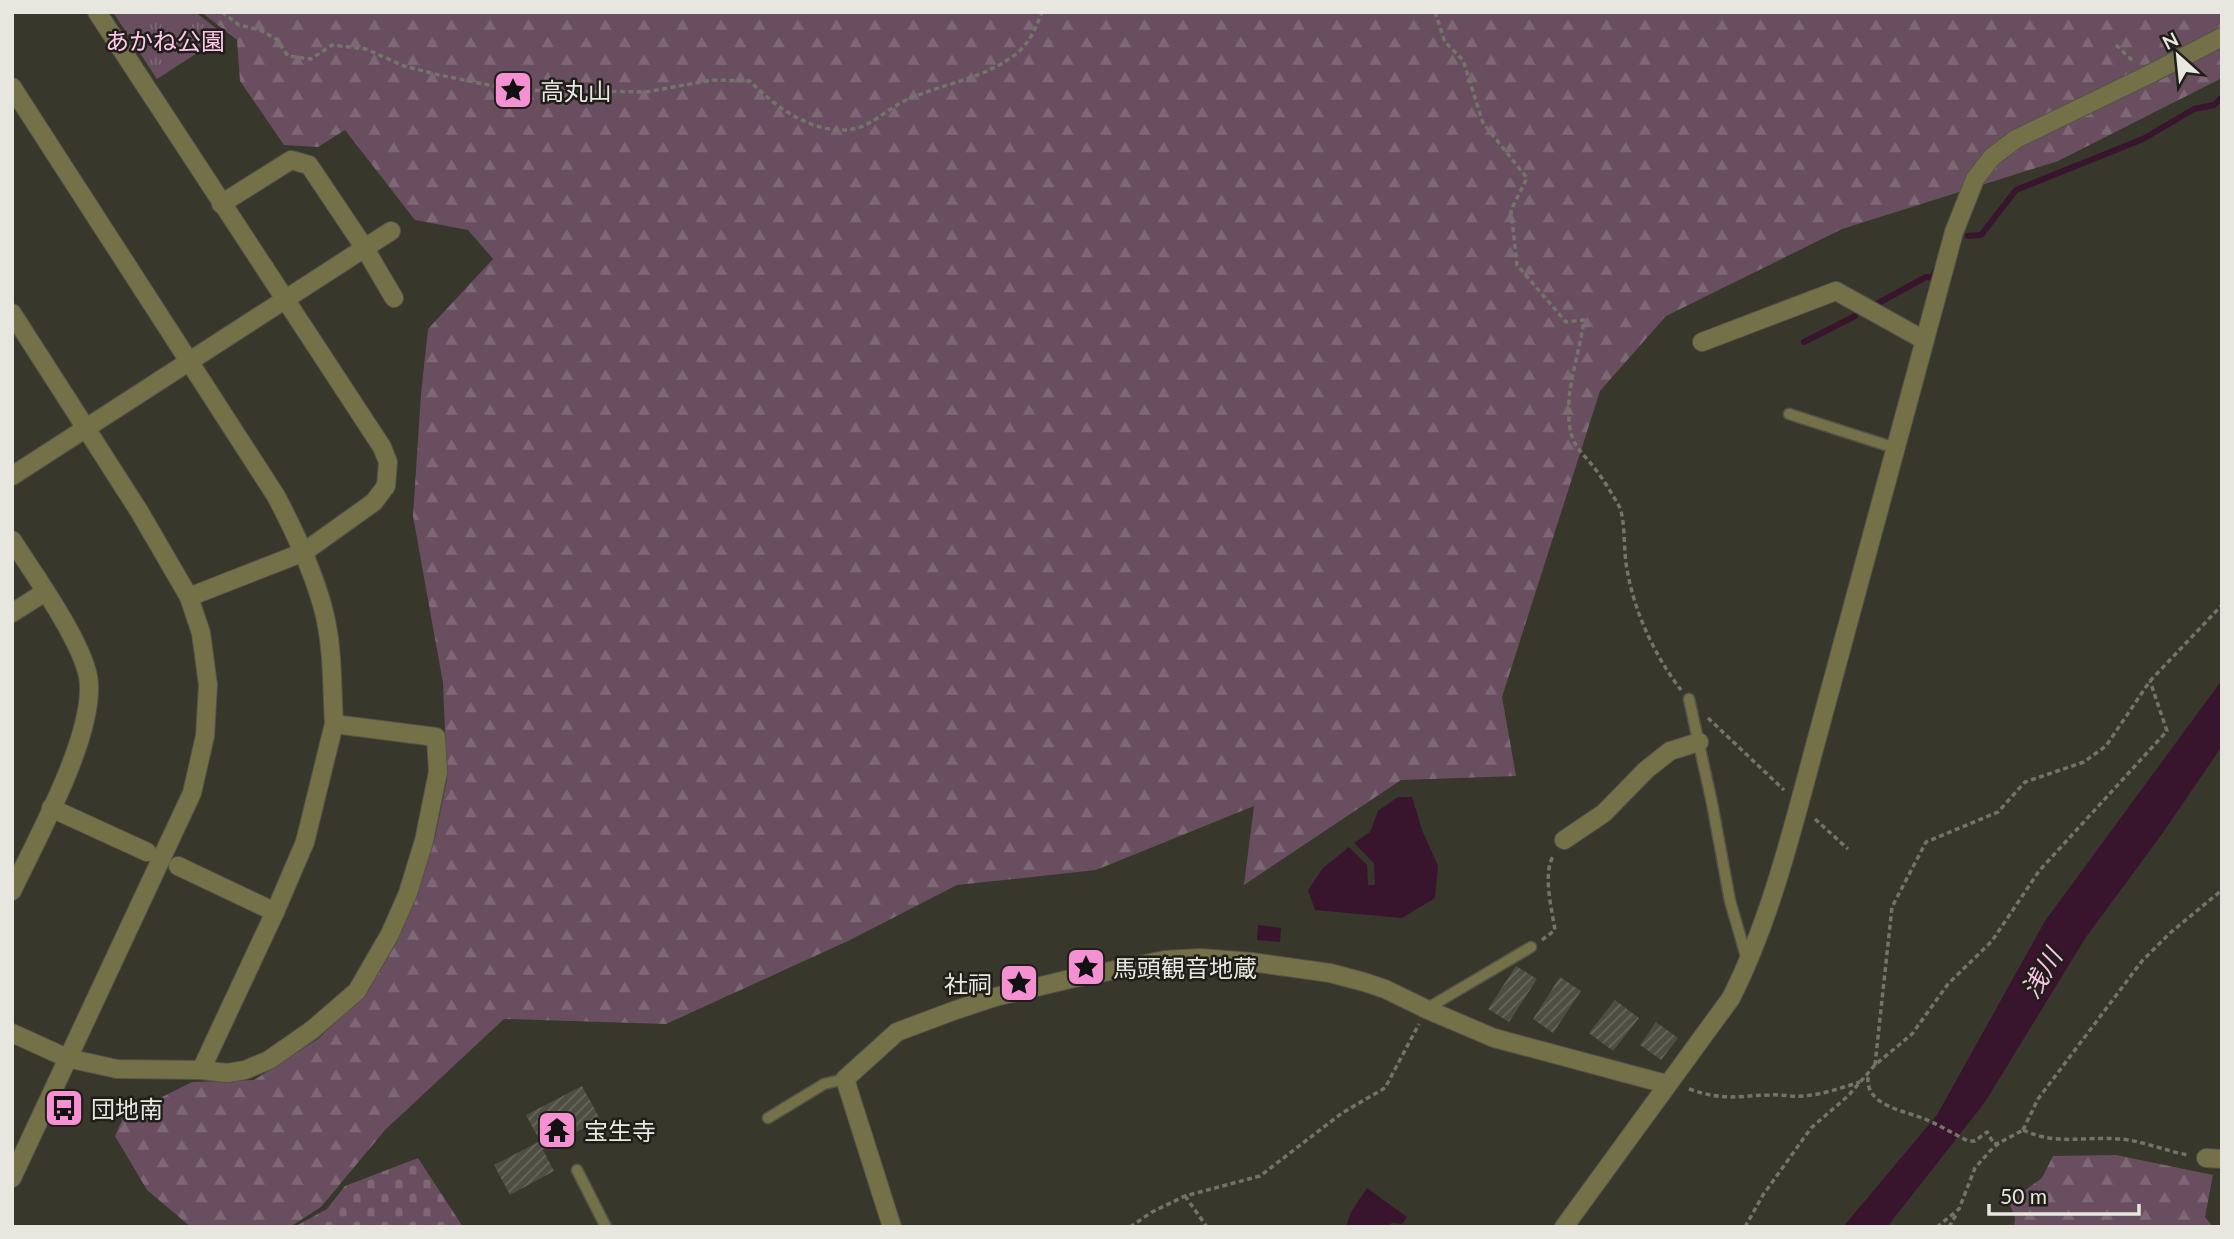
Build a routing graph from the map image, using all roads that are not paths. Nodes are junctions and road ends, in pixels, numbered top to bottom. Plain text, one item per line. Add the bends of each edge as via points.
1 (97, 12) edge
2 (2222, 37) edge
3 (12, 87) edge
4 (221, 204) junction
5 (391, 231) dead end
6 (365, 247) junction
7 (394, 298) dead end
8 (284, 300) junction
9 (12, 313) edge
10 (1924, 340) junction
11 (1702, 342) dead end
12 (189, 363) junction
13 (1789, 414) dead end
14 (84, 428) junction
15 (1895, 448) junction
16 (12, 476) edge
17 (12, 540) edge
18 (304, 552) junction
19 (45, 592) junction
20 (189, 597) junction
21 (12, 613) edge
22 (1689, 699) road end
23 (334, 724) junction
24 (1699, 742) junction
25 (51, 808) junction
26 (1564, 840) road end
27 (148, 852) dead end
28 (178, 866) dead end
29 (12, 891) edge
30 (275, 912) junction
31 (1531, 947) road end
32 (1748, 964) junction
33 (1426, 1009) junction
34 (12, 1033) edge
35 (68, 1058) junction
36 (201, 1070) junction
37 (845, 1079) junction
38 (1666, 1084) junction
39 (768, 1118) dead end
40 (577, 1170) dead end
41 (12, 1178) edge
42 (606, 1227) edge
43 (892, 1227) edge
44 (1564, 1227) edge

1 - 4 street
2 - 10 street via 2016,138 1992,157 1975,180 1954,232
3 - 12 street
4 - 6 street via 291,160 300,162 309,165
4 - 8 street
5 - 6 street
6 - 7 street
6 - 8 street
8 - 12 street
8 - 18 street via 388,462 386,486 374,502
9 - 14 street
10 - 11 street via 1836,291
10 - 15 street
12 - 14 street
12 - 18 street via 265,477
13 - 15 lane
14 - 16 street
14 - 20 street
15 - 32 street via 1857,597
17 - 19 street
18 - 20 street
18 - 23 street via 325,617
19 - 21 street
19 - 25 street via 88,676 78,748
20 - 35 street via 201,633 208,685 205,736 192,793
22 - 24 lane
23 - 30 street via 305,842
23 - 36 street via 436,737 438,772 408,893 357,991 312,1030 269,1060 245,1070
24 - 26 street via 1670,751 1604,813
24 - 32 lane via 1730,901
25 - 27 street
25 - 29 street
28 - 30 street
30 - 36 street
31 - 33 lane
32 - 38 street via 1731,998
33 - 37 street via 1385,989 1330,973 1252,961 1165,960 995,997 953,1011 897,1032
33 - 38 street via 1494,1038
34 - 35 street
35 - 36 street via 117,1069
35 - 41 street
37 - 39 lane via 824,1084
37 - 43 street
38 - 44 street
40 - 42 lane

